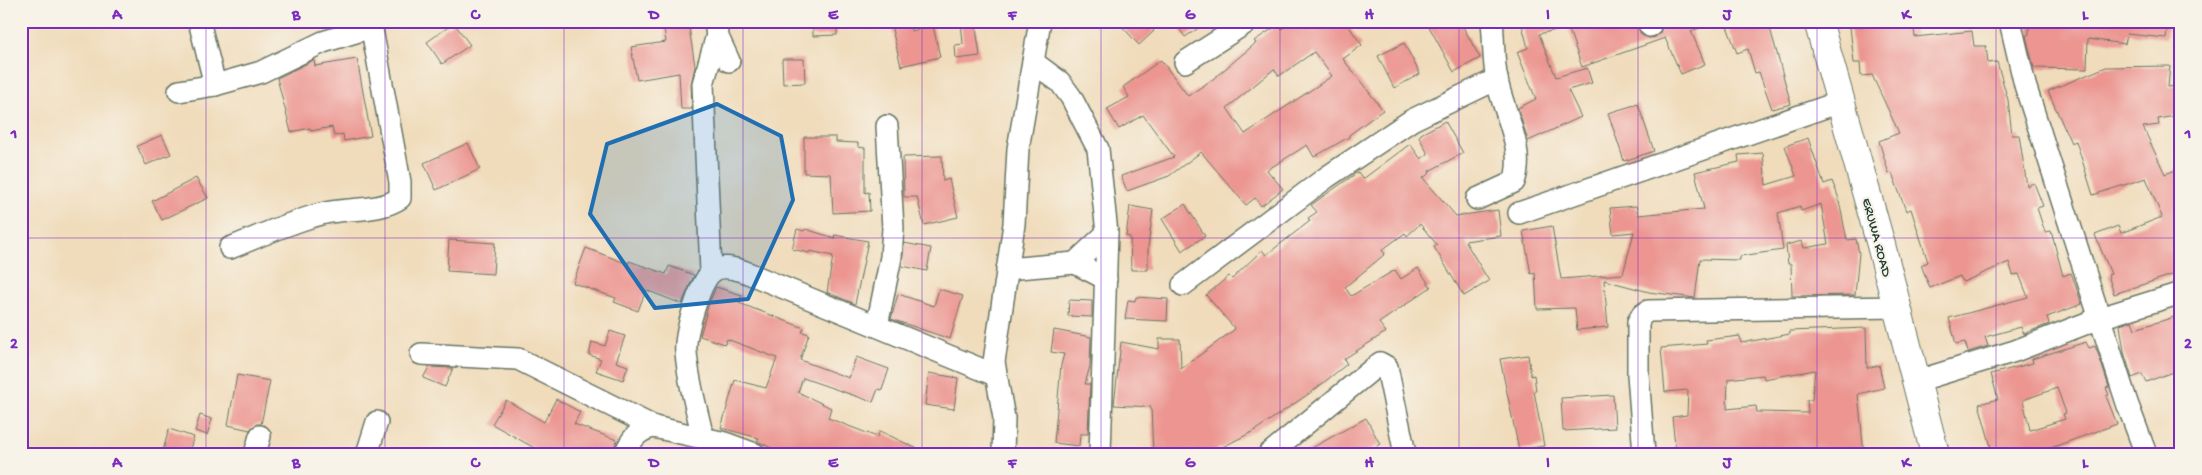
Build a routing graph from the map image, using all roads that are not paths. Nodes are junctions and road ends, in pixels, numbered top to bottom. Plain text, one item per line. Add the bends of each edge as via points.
1 (199, 21) edge
2 (1040, 21) edge
3 (1249, 21) edge
4 (1492, 21) edge
5 (1818, 21) edge
6 (2010, 21) edge
7 (371, 22) edge
8 (716, 28) edge
9 (729, 61) dead end
10 (1033, 62) junction
11 (1185, 62) dead end
12 (1497, 80) junction
13 (215, 85) junction
14 (179, 91) dead end
15 (1840, 102) junction
16 (887, 126) dead end
17 (1477, 198) dead end
18 (1519, 213) dead end
19 (1107, 233) junction
20 (230, 248) dead end
21 (1075, 263) junction
22 (1007, 269) junction
23 (711, 272) junction
24 (1106, 279) junction
25 (1183, 285) dead end
26 (2181, 293) edge
27 (1898, 307) junction
28 (2100, 318) junction
29 (877, 326) junction
30 (996, 348) junction
31 (421, 354) dead end
32 (972, 366) junction
33 (995, 375) junction
34 (1917, 381) junction
35 (377, 422) dead end
36 (654, 427) junction
37 (703, 438) junction
38 (367, 454) edge
39 (625, 454) edge
40 (755, 454) edge
41 (1003, 454) edge
42 (1100, 454) edge
43 (1269, 454) edge
44 (1406, 454) edge
45 (1644, 454) edge
46 (1935, 454) edge
47 (2146, 454) edge

1 - 13 street
2 - 10 street
3 - 11 street
4 - 12 street
5 - 15 main road, ERUWA ROAD
6 - 28 street via 2025,85
7 - 13 street via 362,30 324,42 261,72
7 - 20 street via 400,182 400,198 388,206 345,209 308,218
8 - 9 street
8 - 23 street via 703,84
10 - 19 street via 1060,82 1098,149
10 - 22 street via 1018,149 1014,224
12 - 17 street via 1511,124 1519,168 1514,182
12 - 25 street via 1412,120 1327,177
13 - 14 street
15 - 18 street
15 - 27 main road, ERUWA ROAD
16 - 29 street via 893,228 891,257
19 - 21 street
19 - 24 street
21 - 22 street
21 - 24 street
22 - 30 street
23 - 29 street via 719,268 743,271
23 - 37 street via 701,287 686,350
24 - 42 street
26 - 28 street
27 - 34 main road, ERUWA ROAD
27 - 45 street via 1648,310 1638,322
28 - 34 street via 2015,351
28 - 47 street
29 - 32 street
30 - 32 street
30 - 33 street
31 - 36 street via 518,359
32 - 33 street
33 - 41 street via 1004,418
34 - 46 main road, ERUWA ROAD
35 - 38 street
36 - 37 street
36 - 39 street via 643,429 634,436
37 - 40 street
43 - 44 street via 1380,363 1387,367

